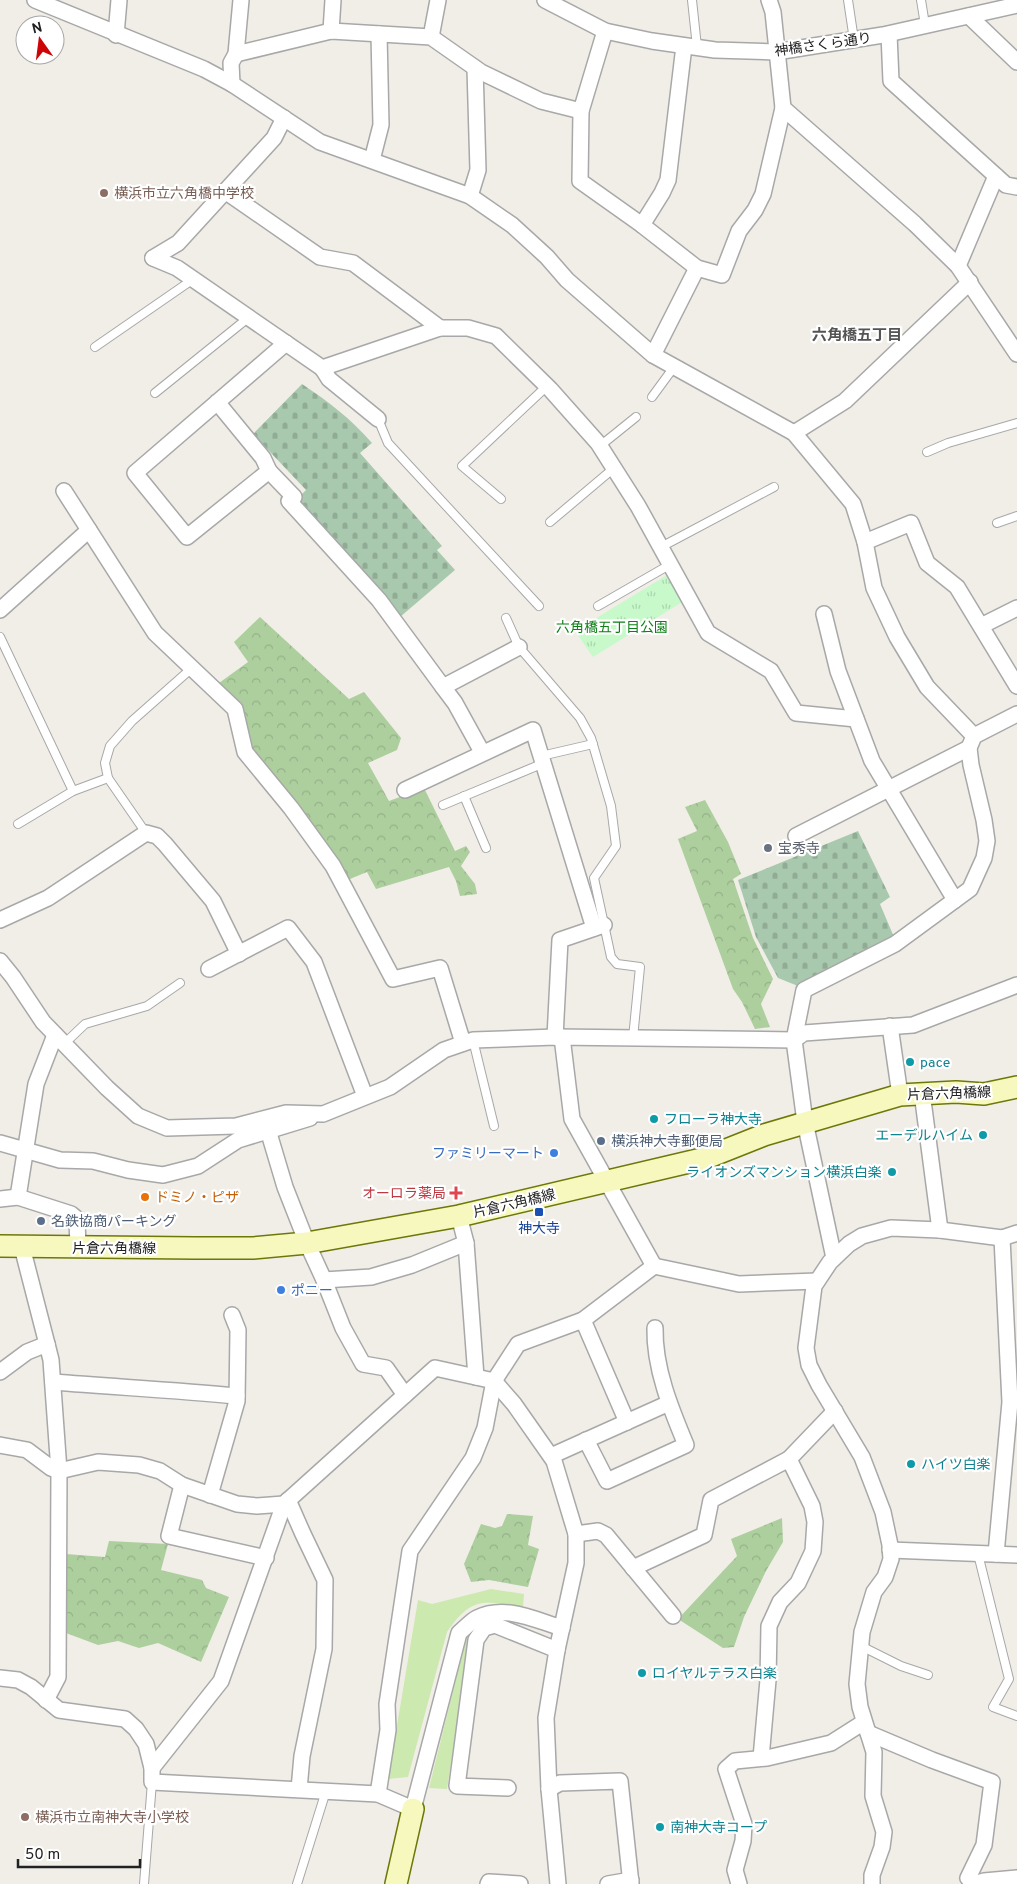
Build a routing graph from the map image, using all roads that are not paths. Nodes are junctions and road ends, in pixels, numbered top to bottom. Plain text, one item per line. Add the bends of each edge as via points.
1 (34, 0) edge
2 (119, 0) edge
3 (241, 0) edge
4 (333, 0) edge
5 (438, 0) edge
6 (545, 0) edge
7 (692, 0) edge
8 (769, 0) edge
9 (848, 0) edge
10 (921, 0) edge
11 (1013, 4) edge
12 (969, 16) junction
13 (925, 25) junction
14 (331, 31) junction
15 (606, 31) junction
16 (378, 34) junction
17 (889, 34) junction
18 (116, 35) junction
19 (431, 37) junction
20 (854, 40) junction
21 (690, 47) junction
22 (776, 52) junction
23 (236, 54) junction
24 (1017, 62) edge
25 (475, 68) junction
26 (232, 84) junction
27 (782, 108) junction
28 (581, 111) junction
29 (284, 118) junction
30 (372, 160) junction
31 (1017, 173) edge
32 (1006, 183) edge
33 (225, 191) junction
34 (470, 196) junction
35 (642, 225) junction
36 (958, 266) junction
37 (697, 268) junction
38 (192, 280) junction
39 (970, 282) junction
40 (248, 318) junction
41 (440, 328) junction
42 (286, 343) junction
43 (95, 347) dead end
44 (1017, 354) edge
45 (653, 355) junction
46 (674, 367) junction
47 (322, 368) junction
48 (547, 386) junction
49 (155, 393) dead end
50 (652, 397) dead end
51 (217, 402) junction
52 (636, 417) dead end
53 (378, 419) joint
54 (1017, 422) edge
55 (794, 432) junction
56 (600, 446) junction
57 (927, 452) dead end
58 (614, 468) junction
59 (269, 471) junction
60 (774, 487) dead end
61 (64, 491) dead end
62 (501, 499) dead end
63 (1017, 516) edge
64 (550, 522) dead end
65 (997, 523) dead end
66 (89, 530) junction
67 (865, 542) junction
68 (661, 547) junction
69 (671, 564) junction
70 (539, 606) dead end
71 (598, 606) dead end
72 (1017, 608) edge
73 (0, 610) edge
74 (824, 614) dead end
75 (506, 618) dead end
76 (981, 626) junction
77 (0, 637) edge
78 (519, 647) junction
79 (192, 668) junction
80 (1017, 686) edge
81 (444, 687) junction
82 (1017, 714) edge
83 (856, 719) junction
84 (972, 742) junction
85 (593, 744) junction
86 (482, 752) junction
87 (543, 759) junction
88 (108, 778) junction
89 (405, 790) dead end
90 (889, 790) junction
91 (73, 791) junction
92 (464, 796) junction
93 (443, 805) dead end
94 (18, 824) dead end
95 (146, 833) junction
96 (796, 836) dead end
97 (486, 848) dead end
98 (955, 900) junction
99 (0, 920) edge
100 (599, 927) junction
101 (238, 954) junction
102 (0, 961) edge
103 (209, 969) dead end
104 (180, 982) dead end
105 (1017, 985) edge
106 (890, 1026) junction
107 (559, 1037) junction
108 (633, 1038) junction
109 (60, 1039) junction
110 (794, 1040) junction
111 (468, 1042) junction
112 (1017, 1087) edge
113 (922, 1094) junction
114 (900, 1095) junction
115 (365, 1096) junction
116 (323, 1114) junction
117 (805, 1122) junction
118 (494, 1126) dead end
119 (268, 1130) junction
120 (0, 1143) edge
121 (26, 1150) junction
122 (606, 1181) junction
123 (18, 1197) junction
124 (0, 1198) edge
125 (459, 1216) junction
126 (940, 1230) junction
127 (1017, 1233) edge
128 (1002, 1238) junction
129 (307, 1243) junction
130 (466, 1243) junction
131 (0, 1246) edge
132 (22, 1247) junction
133 (78, 1248) junction
134 (834, 1258) junction
135 (654, 1266) junction
136 (324, 1280) junction
137 (817, 1282) junction
138 (232, 1314) dead end
139 (583, 1320) junction
140 (655, 1328) dead end
141 (47, 1344) junction
142 (0, 1372) edge
143 (476, 1377) junction
144 (494, 1381) junction
145 (53, 1382) junction
146 (405, 1395) junction
147 (237, 1396) junction
148 (669, 1403) junction
149 (835, 1411) junction
150 (627, 1422) junction
151 (586, 1440) junction
152 (0, 1445) edge
153 (551, 1456) junction
154 (789, 1459) junction
155 (59, 1471) junction
156 (182, 1485) junction
157 (210, 1495) junction
158 (286, 1502) junction
159 (576, 1534) junction
160 (890, 1550) junction
161 (978, 1554) junction
162 (996, 1554) junction
163 (1017, 1555) edge
164 (266, 1558) junction
165 (633, 1568) junction
166 (673, 1616) dead end
167 (562, 1628) junction
168 (860, 1646) junction
169 (558, 1650) junction
170 (928, 1675) dead end
171 (0, 1678) edge
172 (46, 1700) junction
173 (1017, 1716) edge
174 (866, 1727) junction
175 (761, 1758) junction
176 (152, 1775) junction
177 (508, 1788) dead end
178 (549, 1788) junction
179 (299, 1789) junction
180 (326, 1791) junction
181 (378, 1794) junction
182 (413, 1809) junction
183 (1017, 1878) edge
184 (631, 1882) edge
185 (871, 1883) edge
186 (144, 1884) edge
187 (297, 1884) edge
188 (396, 1884) edge
189 (488, 1884) edge
190 (520, 1884) edge
191 (558, 1884) edge
192 (608, 1884) edge
193 (739, 1884) edge
194 (974, 1884) edge

1 - 18 street
2 - 18 street
3 - 23 street
4 - 14 street
5 - 19 street
6 - 15 street, 神橋さくら通り
7 - 21 lane
8 - 22 street
9 - 20 lane
10 - 13 lane
11 - 12 street, 神橋さくら通り
12 - 13 street, 神橋さくら通り
12 - 24 street
13 - 17 street, 神橋さくら通り
14 - 16 street
14 - 23 street
15 - 21 street, 神橋さくら通り
15 - 28 street
16 - 19 street
16 - 30 street via 380,125
17 - 20 street, 神橋さくら通り
17 - 32 street via 891,81
18 - 26 street
19 - 25 street
20 - 22 street, 神橋さくら通り
21 - 22 street, 神橋さくら通り
21 - 35 street via 668,180
22 - 27 street
23 - 26 street via 231,63
25 - 28 street via 541,102
25 - 34 street via 478,170
26 - 29 street
27 - 36 street via 915,224
27 - 37 street via 763,194 739,231 722,275
28 - 35 street via 580,181
29 - 30 street via 320,142
29 - 33 street via 274,138
30 - 34 street
31 - 32 street
32 - 36 street
33 - 38 street via 178,243 154,258 177,268
33 - 41 street via 320,257 353,263
34 - 45 street via 512,225 566,280
35 - 37 street
36 - 39 street
37 - 45 street
38 - 40 street
38 - 43 lane
39 - 44 street
39 - 55 street via 845,401
40 - 42 street
40 - 49 lane
41 - 47 street
41 - 48 street via 468,328 496,336
42 - 47 street
42 - 51 street
45 - 46 street
46 - 50 lane
46 - 55 street
47 - 53 street via 329,379
48 - 56 street
48 - 62 lane via 462,466
51 - 59 street via 263,458
51 - 59 street via 134,473 187,537
52 - 56 lane
53 - 70 lane via 388,443
54 - 57 lane
55 - 67 street via 852,504
56 - 58 street
58 - 64 lane
58 - 68 street
59 - 81 street via 294,497 289,501 379,600
60 - 68 lane
61 - 66 street
63 - 65 lane
66 - 73 street
66 - 79 street via 155,632
67 - 76 street via 911,523 927,563 957,587
67 - 84 street via 874,588 898,637 927,687
68 - 69 street
69 - 71 lane
69 - 83 street via 708,633 771,671 796,713
72 - 76 street
74 - 83 street via 838,671
75 - 78 lane
76 - 80 street
77 - 91 lane
78 - 81 street
78 - 85 lane via 580,718
79 - 88 lane via 110,746 105,763
79 - 111 street via 234,709 245,752 333,866 393,979 440,968
81 - 86 street
82 - 84 street via 1001,721
83 - 90 street via 872,761
84 - 90 street
84 - 98 street via 971,765 987,841 984,858 970,889
85 - 87 lane
85 - 100 lane via 611,806 616,846 594,878
86 - 87 street via 533,730
86 - 89 street
87 - 92 lane
87 - 100 street
88 - 91 lane
88 - 95 lane
90 - 96 street
90 - 98 street
91 - 94 lane
92 - 93 lane
92 - 97 lane
95 - 99 street via 48,898
95 - 101 street via 165,844 213,901
98 - 110 street via 895,944 804,990
100 - 107 street via 560,940
100 - 108 lane via 617,964 640,967
101 - 103 street
101 - 115 street via 288,928 314,962
102 - 109 street via 43,1022
104 - 109 lane via 147,1006 85,1024
105 - 106 street via 913,1024
106 - 110 street via 804,1033
106 - 114 street
107 - 108 street
107 - 111 street
107 - 122 street via 572,1118
108 - 110 street
109 - 116 street via 138,1116 167,1128 236,1126 286,1113
109 - 121 street via 36,1084
110 - 117 street
111 - 115 street via 444,1050 390,1087
111 - 118 lane
112 - 113 street, 片倉六角橋線 via 984,1094
113 - 114 street, 片倉六角橋線
113 - 126 street
114 - 117 street, 片倉六角橋線
115 - 116 street
116 - 119 street
117 - 122 street, 片倉六角橋線 via 706,1158
117 - 134 street
119 - 121 street via 238,1140 198,1166 163,1174 128,1170 94,1161 60,1160
119 - 129 street via 285,1187
120 - 121 street
121 - 123 street
122 - 125 street, 片倉六角橋線
122 - 135 street
123 - 124 street
123 - 133 street via 71,1214 77,1220
125 - 129 street, 片倉六角橋線
125 - 130 street
126 - 128 street
126 - 134 street via 891,1228 862,1236
127 - 128 street
128 - 162 street via 1010,1402
129 - 133 street, 片倉六角橋線 via 253,1248
129 - 136 street
130 - 136 street via 372,1277
130 - 143 street
131 - 132 street, 片倉六角橋線
132 - 133 street, 片倉六角橋線
132 - 141 street
134 - 137 street
135 - 137 street via 739,1284
135 - 139 street
136 - 146 street via 343,1328 364,1364 386,1368
137 - 149 street via 806,1348 818,1385
138 - 147 street via 238,1330
139 - 144 street via 518,1344
139 - 150 street
140 - 148 street via 654,1345
141 - 142 street via 26,1352
141 - 145 street
143 - 144 street
143 - 146 street via 435,1368
144 - 153 street
144 - 181 street via 485,1428 474,1458 410,1551 387,1704 388,1730
145 - 147 street via 165,1388
145 - 155 street
146 - 158 street
147 - 157 street
148 - 150 street
148 - 151 street via 686,1445 607,1481
149 - 154 street
149 - 160 street via 862,1458 883,1512
150 - 151 street
151 - 153 street
152 - 155 street via 27,1450
153 - 159 street
154 - 165 street via 711,1500 704,1535
154 - 175 street via 812,1506 815,1522 813,1551 798,1582 780,1602 769,1626
155 - 156 street via 98,1462 139,1465 160,1471
155 - 172 street via 58,1677
156 - 157 street
156 - 164 street via 168,1536
157 - 158 street via 237,1504 257,1506
158 - 164 street
158 - 179 street via 325,1580 324,1650 302,1756
159 - 165 street via 598,1531 606,1535
159 - 167 street via 576,1563
160 - 161 street
160 - 168 street via 891,1559 885,1577 874,1592
161 - 162 street
161 - 173 lane via 1009,1679 992,1707
162 - 163 street
164 - 176 street via 221,1681
165 - 166 street
167 - 169 street
167 - 182 street via 511,1612 493,1612 476,1618 459,1633
168 - 170 lane
168 - 174 street via 857,1684
169 - 177 street via 495,1625 484,1628 476,1640 457,1786
169 - 178 street via 546,1718
171 - 172 street via 18,1680
172 - 176 street via 59,1710 125,1720 146,1744
174 - 175 street via 831,1743
174 - 185 street via 874,1752 873,1796 884,1832
174 - 194 street via 932,1760 992,1782 984,1845 968,1878
175 - 193 street via 735,1761 726,1769 744,1824 735,1870
176 - 179 street
176 - 186 lane
178 - 184 street via 560,1783 620,1781
178 - 191 street
179 - 180 street
180 - 181 street
180 - 187 lane
181 - 182 street
182 - 188 street
183 - 194 street via 984,1880
184 - 192 street
189 - 190 street

